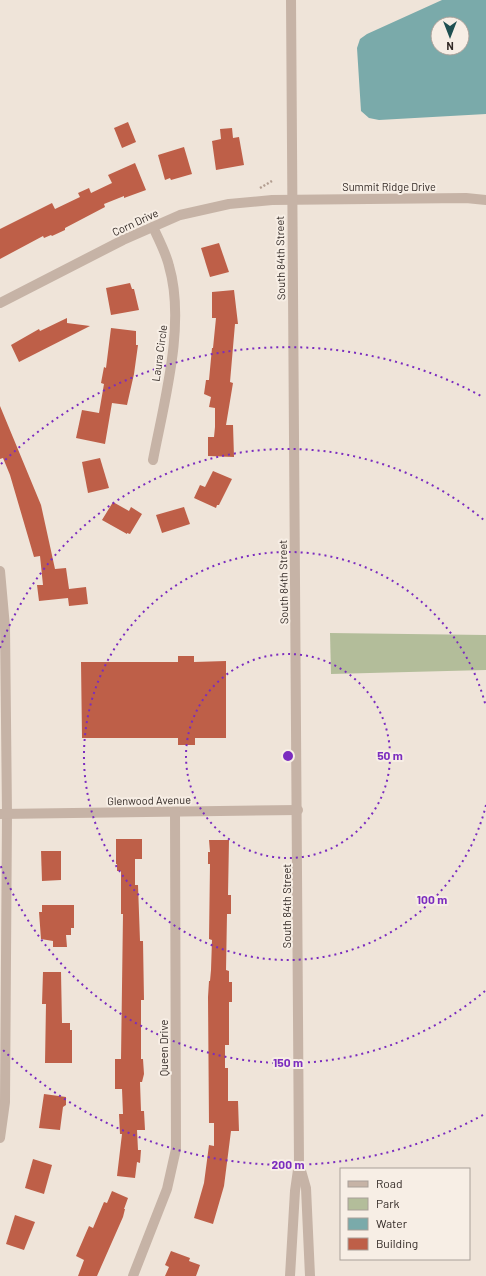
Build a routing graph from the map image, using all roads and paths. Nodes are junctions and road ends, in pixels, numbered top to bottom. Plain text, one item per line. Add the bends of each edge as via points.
1 (292, 0) edge
2 (291, 198) junction
3 (486, 200) edge
4 (154, 227) junction
5 (0, 302) edge
6 (154, 460) dead end
7 (0, 571) edge
8 (298, 810) junction
9 (175, 812) junction
10 (3, 814) edge
11 (3, 998) edge
12 (0, 1138) edge
13 (299, 1163) junction
14 (133, 1276) edge
15 (290, 1276) edge
16 (310, 1276) edge

1 - 2 street, South 84th Street
2 - 3 street, Summit Ridge Drive
2 - 4 street, Corn Drive via 229,204 180,214
2 - 8 street, South 84th Street
4 - 5 street, Corn Drive
4 - 6 street, Laura Circle via 169,266 175,298 175,335
7 - 10 street via 4,627
8 - 9 street, Glenwood Avenue
8 - 13 street, South 84th Street
9 - 10 street, Glenwood Avenue
9 - 14 street, Queen Drive via 176,1149 167,1189
10 - 11 street
11 - 12 street via 5,1102
13 - 15 street, South 84th Street
13 - 16 street, South 84th Street via 306,1188

